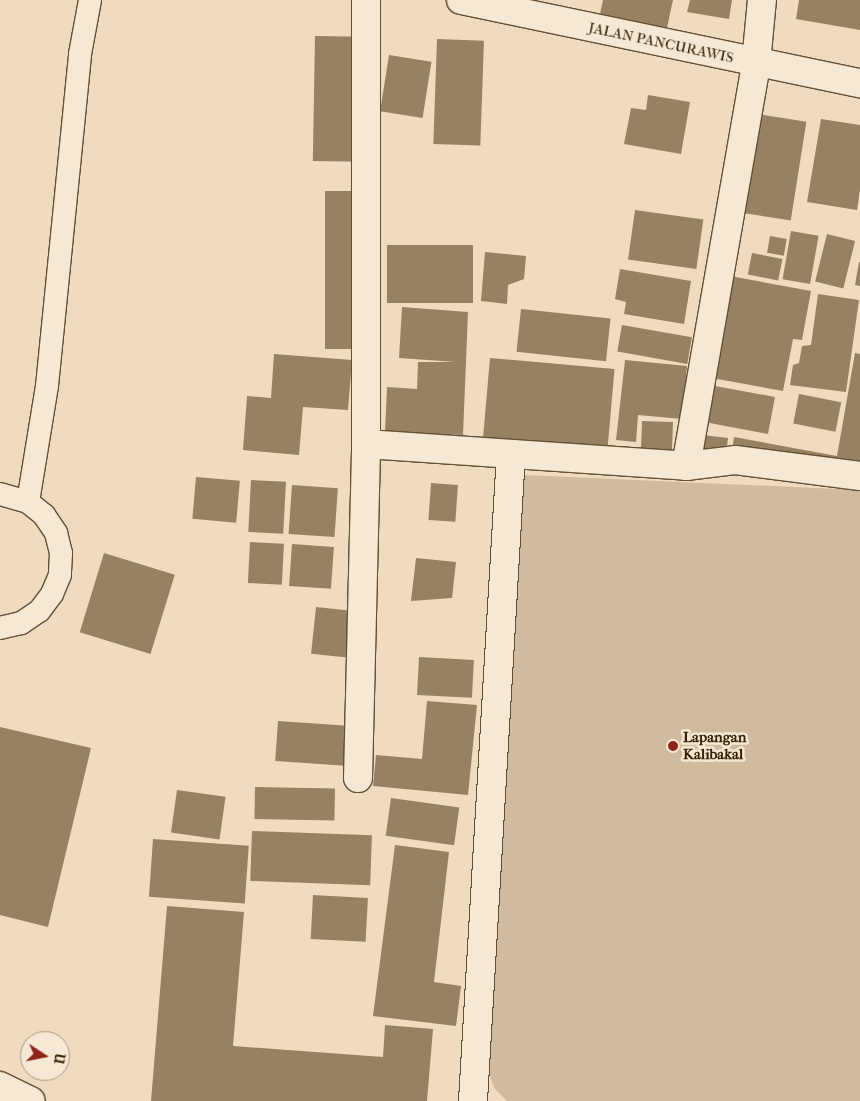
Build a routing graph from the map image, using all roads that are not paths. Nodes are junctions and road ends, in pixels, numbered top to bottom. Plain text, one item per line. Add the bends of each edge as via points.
1 (90, 0) edge
2 (366, 0) edge
3 (461, 0) edge
4 (762, 0) edge
5 (500, 4) edge
6 (756, 63) junction
7 (860, 83) edge
8 (366, 444) junction
9 (511, 454) junction
10 (686, 466) junction
11 (860, 476) edge
12 (0, 494) edge
13 (28, 502) junction
14 (0, 628) edge
15 (358, 778) dead end
16 (0, 1086) edge
17 (31, 1101) edge
18 (472, 1101) edge

1 - 13 lane via 80,54 48,386
2 - 8 street
3 - 5 street, JALAN PANCURAWIS
4 - 6 street
5 - 6 street, JALAN PANCURAWIS
6 - 7 street, JALAN PANCURAWIS
6 - 10 street
8 - 9 street
8 - 15 street
9 - 10 street
9 - 18 street
10 - 11 street via 735,460
12 - 13 lane
13 - 14 lane via 44,515 56,533 61,553 60,575 52,594 39,611 21,623
16 - 17 street

